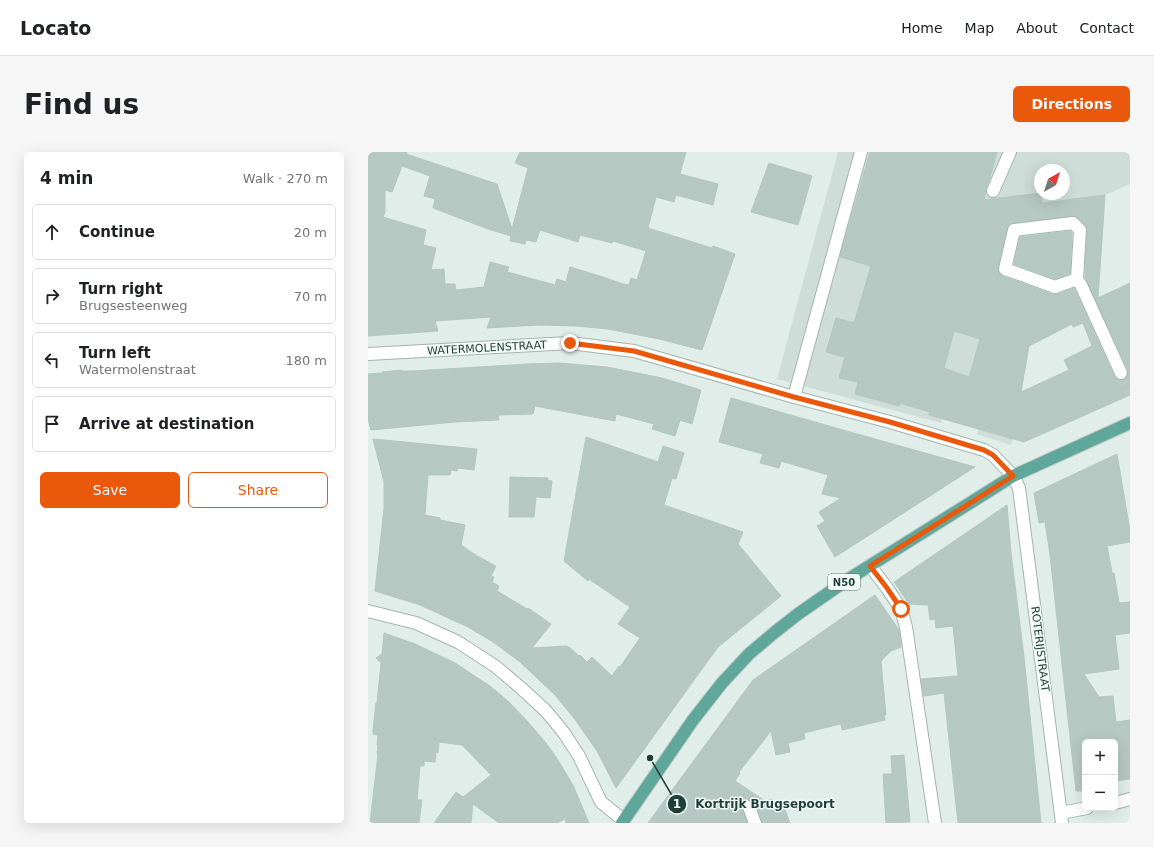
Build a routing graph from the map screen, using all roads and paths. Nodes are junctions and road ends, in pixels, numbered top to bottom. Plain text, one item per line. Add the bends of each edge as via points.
1 (861, 152) edge
2 (1010, 152) edge
3 (993, 191) dead end
4 (1077, 279) junction
5 (368, 354) edge
6 (1121, 373) tunnel mouth
7 (794, 397) junction
8 (1130, 422) edge
9 (1013, 476) junction
10 (870, 566) junction
11 (368, 611) edge
12 (1130, 799) edge
13 (1118, 802) edge
14 (749, 807) dead end
15 (1082, 810) edge
16 (1062, 818) edge
17 (622, 822) edge
18 (755, 823) edge
19 (935, 823) edge

1 - 7 street
2 - 3 street
4 - 4 street via 1055,287 1005,269 1014,230 1072,223 1080,230
4 - 6 street
5 - 7 street, WATERMOLENSTRAAT via 570,343 634,351
7 - 9 street, WATERMOLENSTRAAT via 984,450 993,455
8 - 9 main road, N50
9 - 10 main road, N50
9 - 16 street, ROTERIJSTRAAT via 1021,498
10 - 17 main road, N50 via 798,614 744,660 693,720
10 - 19 street via 901,609 906,627
11 - 17 street via 416,623 458,642 495,666 546,711 564,733 579,756 601,802
12 - 13 street
14 - 18 street
15 - 16 street

